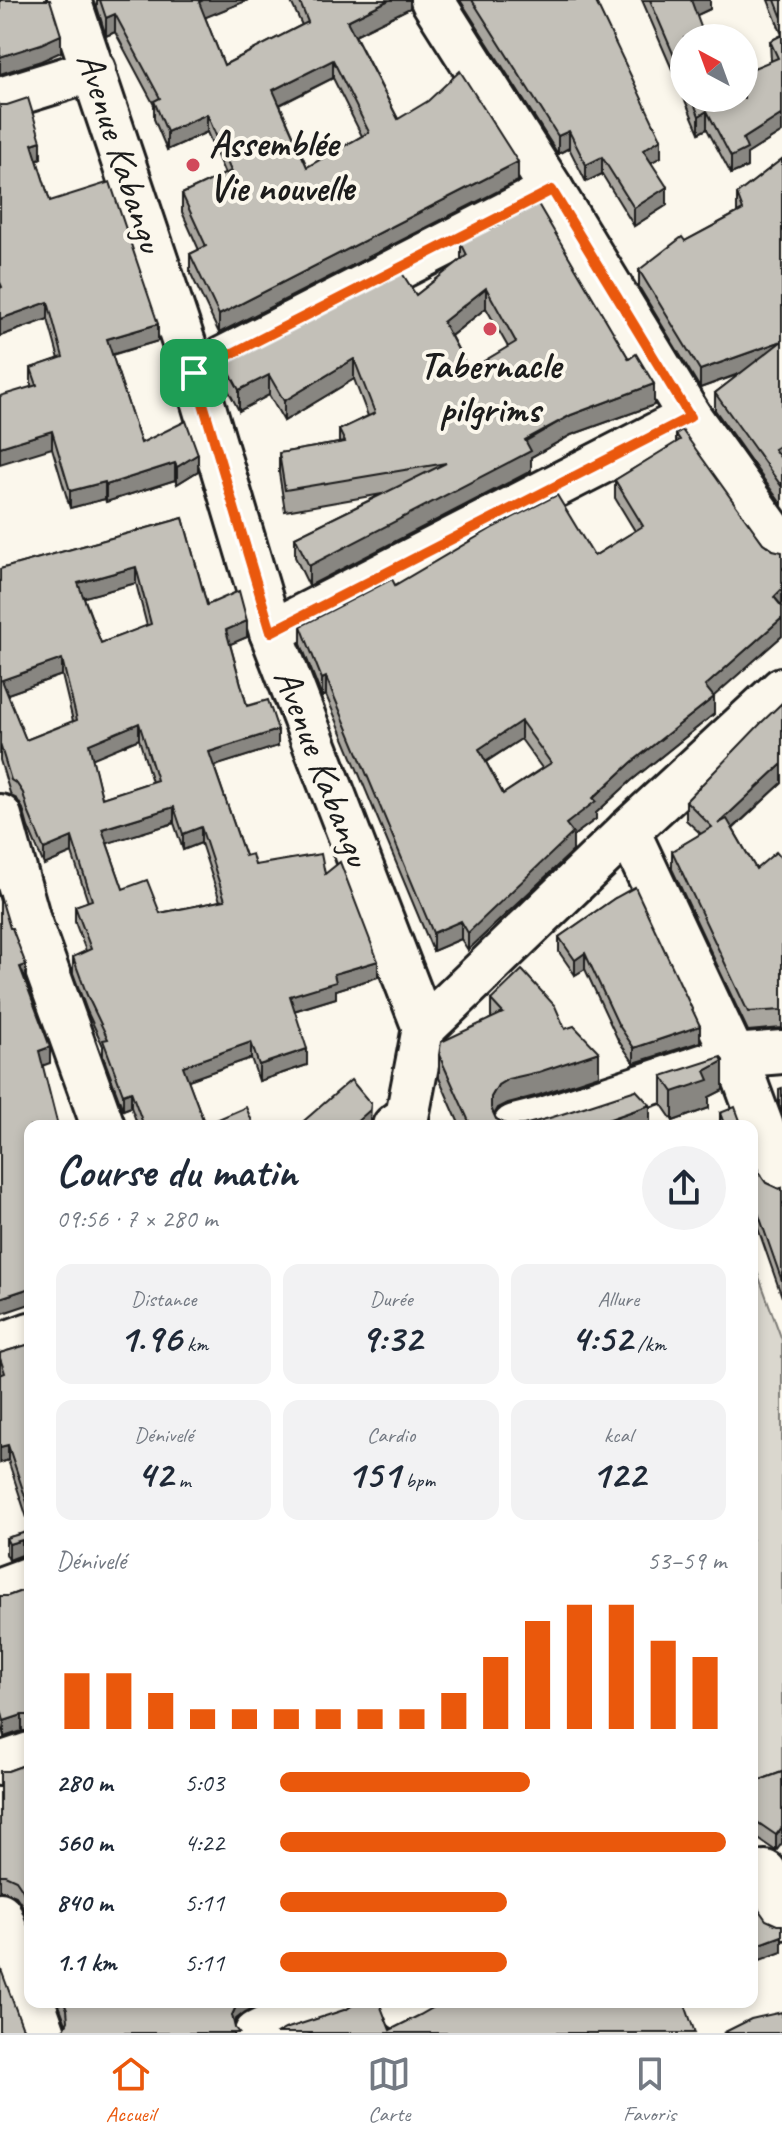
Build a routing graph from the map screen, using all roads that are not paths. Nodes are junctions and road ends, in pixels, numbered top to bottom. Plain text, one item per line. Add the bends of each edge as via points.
1 (432, 0) edge
2 (80, 3) edge
3 (94, 70) junction
4 (0, 99) edge
5 (552, 190) junction
6 (194, 373) junction
7 (690, 417) junction
8 (782, 546) edge
9 (271, 632) junction
10 (782, 689) edge
11 (0, 816) edge
12 (628, 831) junction
13 (15, 924) edge
14 (424, 1028) junction
15 (782, 1052) edge
16 (733, 1056) junction
17 (100, 1120) edge
18 (414, 1120) edge
19 (538, 1120) edge
20 (782, 1181) edge
21 (24, 1336) edge
22 (0, 1345) edge
23 (24, 1580) edge
24 (0, 1589) edge
25 (24, 1756) edge
26 (0, 1764) edge
27 (766, 1872) edge
28 (782, 1918) edge
29 (10, 1932) edge
30 (24, 1975) edge
31 (35, 2008) edge
32 (321, 2008) edge
33 (44, 2033) edge
34 (256, 2033) edge

1 - 5 street
2 - 3 street, Avenue Kabangu
3 - 4 street
3 - 6 street, Avenue Kabangu
5 - 6 street
5 - 7 street
6 - 9 street, Avenue Kabangu
7 - 8 street
7 - 9 street
9 - 14 street, Avenue Kabangu
10 - 12 street
11 - 13 street
12 - 14 street
12 - 16 street
13 - 17 street
14 - 18 street
15 - 16 street
16 - 19 street
16 - 20 street
21 - 22 street
23 - 24 street
25 - 26 street
27 - 28 street
29 - 30 street
31 - 33 street
32 - 34 street

